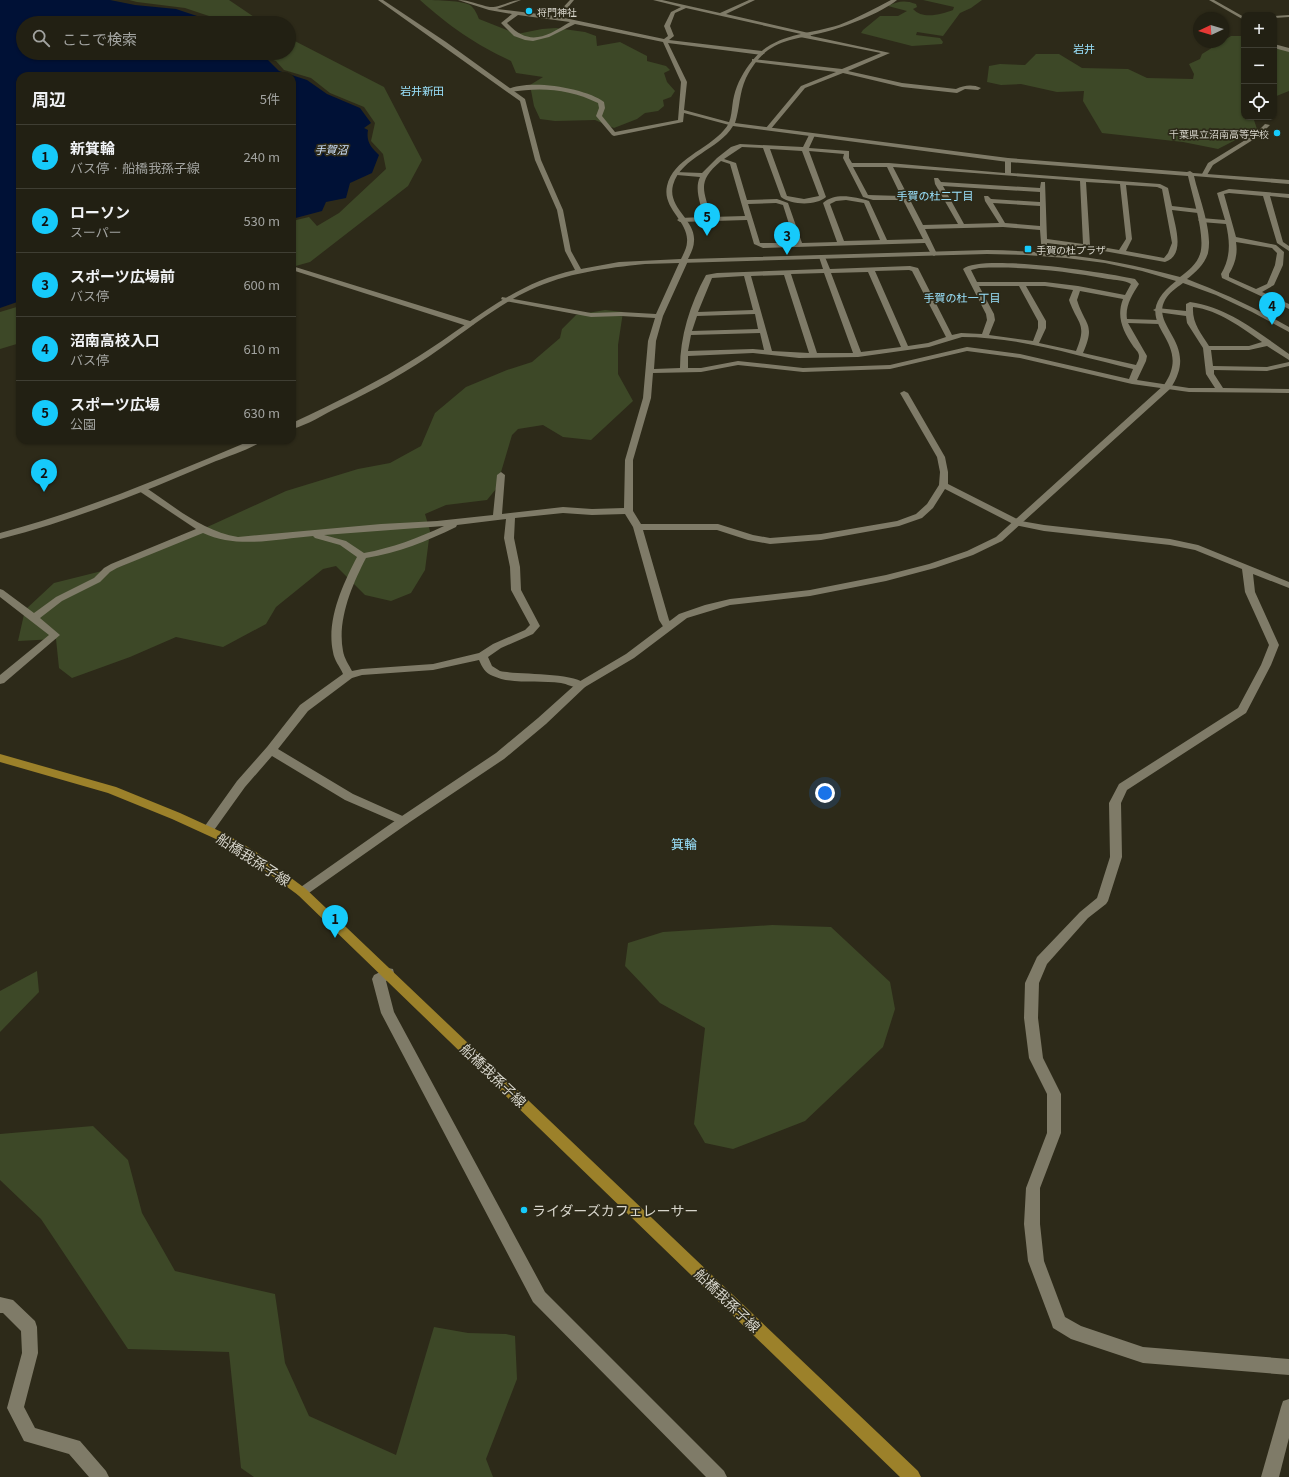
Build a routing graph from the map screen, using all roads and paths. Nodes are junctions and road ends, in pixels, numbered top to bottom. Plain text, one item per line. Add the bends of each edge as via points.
1 (380, 0) edge
2 (460, 0) edge
3 (519, 0) edge
4 (572, 0) edge
5 (655, 0) edge
6 (753, 0) edge
7 (895, 0) edge
8 (1211, 0) edge
9 (685, 7) junction
10 (491, 9) junction
11 (517, 13) junction
12 (722, 14) junction
13 (1289, 16) edge
14 (1241, 17) edge
15 (1277, 17) edge
16 (556, 18) junction
17 (574, 22) junction
18 (810, 34) junction
19 (800, 36) junction
20 (665, 41) junction
21 (1277, 47) edge
22 (1289, 50) edge
23 (762, 52) junction
24 (754, 60) junction
25 (842, 71) junction
26 (978, 88) dead end
27 (510, 90) junction
28 (681, 112) junction
29 (733, 124) junction
30 (1267, 124) dead end
31 (768, 129) junction
32 (812, 135) junction
33 (766, 147) junction
34 (805, 150) junction
35 (720, 159) junction
36 (1008, 160) junction
37 (850, 165) junction
38 (890, 165) junction
39 (930, 169) junction
40 (677, 173) junction
41 (1008, 174) junction
42 (1190, 174) junction
43 (1205, 174) junction
44 (702, 175) junction
45 (1043, 176) junction
46 (1084, 179) junction
47 (1123, 182) junction
48 (1289, 182) edge
49 (938, 184) junction
50 (979, 186) junction
51 (1043, 190) junction
52 (1266, 194) junction
53 (1289, 196) edge
54 (905, 198) junction
55 (988, 201) junction
56 (745, 202) junction
57 (1043, 204) junction
58 (1169, 208) junction
59 (1198, 211) junction
60 (750, 218) junction
61 (708, 219) junction
62 (680, 220) junction
63 (1201, 220) junction
64 (1228, 222) junction
65 (1002, 225) junction
66 (962, 226) junction
67 (920, 227) junction
68 (1044, 228) junction
69 (1233, 239) junction
70 (927, 241) junction
71 (1044, 241) junction
72 (884, 242) junction
73 (842, 244) junction
74 (800, 245) junction
75 (1087, 246) junction
76 (1289, 249) edge
77 (1122, 251) junction
78 (1004, 252) junction
79 (934, 254) junction
80 (1044, 254) junction
81 (822, 257) junction
82 (684, 261) junction
83 (1011, 266) junction
84 (296, 269) edge
85 (871, 270) junction
86 (579, 271) junction
87 (828, 271) junction
88 (787, 273) junction
89 (747, 274) junction
90 (1182, 280) junction
91 (974, 284) junction
92 (1021, 284) junction
93 (1078, 288) junction
94 (1257, 291) junction
95 (1127, 298) junction
96 (505, 299) junction
97 (1289, 307) edge
98 (1157, 310) junction
99 (758, 312) junction
100 (694, 314) junction
101 (1188, 314) junction
102 (659, 316) junction
103 (1124, 321) junction
104 (1160, 322) junction
105 (470, 324) junction
106 (1289, 330) edge
107 (763, 331) junction
108 (687, 333) junction
109 (985, 336) junction
110 (950, 338) junction
111 (1268, 343) junction
112 (1035, 344) junction
113 (905, 348) junction
114 (1207, 348) junction
115 (769, 353) junction
116 (683, 354) junction
117 (1078, 354) junction
118 (858, 355) junction
119 (814, 356) junction
120 (1289, 358) edge
121 (1289, 364) edge
122 (1138, 368) junction
123 (1210, 368) junction
124 (684, 370) junction
125 (650, 371) junction
126 (1132, 382) junction
127 (1167, 387) junction
128 (1220, 390) junction
129 (1289, 391) edge
130 (904, 393) dead end
131 (296, 424) edge
132 (249, 444) edge
133 (501, 475) dead end
134 (943, 485) junction
135 (142, 489) junction
136 (628, 511) junction
137 (511, 516) junction
138 (497, 518) junction
139 (461, 522) junction
140 (1018, 523) junction
141 (638, 527) junction
142 (202, 530) junction
143 (311, 534) junction
144 (0, 536) edge
145 (362, 556) junction
146 (1247, 568) junction
147 (1289, 585) edge
148 (0, 592) edge
149 (34, 618) junction
150 (668, 626) junction
151 (482, 656) junction
152 (349, 675) junction
153 (0, 681) edge
154 (581, 685) junction
155 (271, 750) junction
156 (0, 758) edge
157 (0, 761) edge
158 (19, 764) junction
159 (403, 821) junction
160 (208, 830) junction
161 (302, 892) junction
162 (388, 973) junction
163 (0, 1305) edge
164 (1289, 1367) edge
165 (1289, 1407) edge
166 (100, 1477) edge
167 (718, 1477) edge
168 (912, 1477) edge
169 (1270, 1477) edge

1 - 27 street
2 - 10 street
3 - 10 street
4 - 16 street
5 - 9 street
6 - 12 street
7 - 18 street via 836,28
8 - 14 street
9 - 12 street
9 - 20 street via 673,12 667,26 671,36
10 - 11 street
11 - 16 street
11 - 17 street via 504,23 517,36 529,38 545,38
12 - 18 street
13 - 15 street
16 - 17 street
17 - 20 street
18 - 19 street
19 - 23 street via 776,42
19 - 25 street via 887,53
20 - 23 street
20 - 28 street via 683,76
21 - 22 street
23 - 24 street
24 - 25 street
24 - 29 street via 737,95
25 - 26 street via 902,85 956,91 964,87
25 - 31 street via 803,87
27 - 28 street via 555,86 592,97 601,102 599,116 614,134 681,121
27 - 86 street via 523,100 538,160 560,210 568,251
28 - 29 street
29 - 31 street
29 - 40 street
30 - 43 street via 1257,135 1210,164
31 - 32 street
32 - 34 street
32 - 36 street
33 - 34 street
33 - 34 street via 784,197 792,201 818,200 823,196
33 - 35 street via 736,146
34 - 37 street via 847,152 846,158
35 - 44 street
35 - 56 street via 733,162
36 - 41 street
36 - 42 street
37 - 38 street
37 - 54 street via 865,196
38 - 39 street
38 - 54 street
39 - 41 street
39 - 49 street
40 - 44 street
40 - 62 street via 669,193
41 - 45 street
42 - 43 street
42 - 59 street
43 - 48 street
44 - 61 street via 700,184
45 - 46 street
45 - 51 street
46 - 47 street
46 - 75 street
47 - 58 street via 1162,186 1165,188
47 - 77 street via 1129,239
49 - 50 street
49 - 66 street
50 - 51 street
50 - 55 street
51 - 57 street
52 - 53 street
52 - 64 street via 1229,191 1220,193
52 - 76 street via 1280,243
54 - 67 street
55 - 57 street
55 - 65 street
56 - 60 street
56 - 74 street via 777,201 786,204
57 - 68 street
58 - 59 street
58 - 77 street via 1174,248 1168,259
59 - 63 street
60 - 61 street
60 - 74 street via 757,244
61 - 62 street
62 - 82 street via 688,230 691,240
63 - 64 street
63 - 90 street via 1205,240 1204,255 1198,265
64 - 69 street
65 - 66 street
65 - 68 street
66 - 67 street
67 - 70 street
68 - 71 street
69 - 94 street via 1233,261 1225,274 1226,278
69 - 94 street via 1274,246 1281,252 1279,265 1270,285
70 - 72 street
70 - 79 street
71 - 75 street
71 - 80 street
72 - 73 street
72 - 73 street via 867,202 857,199 831,200 826,203
73 - 74 street
75 - 77 street
78 - 79 street
78 - 80 street
78 - 83 street
79 - 81 street
80 - 90 street via 1110,262
81 - 82 street
81 - 87 street
82 - 86 street via 638,263
82 - 102 street
83 - 91 street via 969,268 967,269
83 - 95 street via 1076,270 1132,281 1135,284
84 - 105 street
85 - 87 street
85 - 110 street via 915,270
85 - 113 street
86 - 96 street via 544,281
87 - 88 street
87 - 118 street
88 - 89 street
88 - 119 street
89 - 99 street
89 - 100 street via 709,277
90 - 98 street via 1164,294
90 - 106 street via 1233,300
91 - 92 street
91 - 109 street via 990,314 991,320
92 - 93 street
92 - 112 street via 1042,321 1042,328
93 - 95 street
93 - 117 street via 1073,298 1085,322 1086,330
94 - 97 street
95 - 103 street via 1123,305
96 - 102 street via 591,315
96 - 105 street
98 - 101 street
98 - 104 street
99 - 100 street
99 - 107 street
100 - 108 street
101 - 111 street via 1190,304 1199,304 1243,326
101 - 114 street
102 - 125 street via 652,341
103 - 104 street
103 - 122 street via 1130,336 1142,352 1143,357
104 - 127 street via 1174,346 1177,357 1173,380
105 - 131 street via 390,378
107 - 108 street
107 - 115 street
108 - 116 street
109 - 110 street via 961,335
109 - 112 street
110 - 113 street via 929,345
111 - 114 street via 1249,348
111 - 120 street
112 - 117 street
113 - 118 street
114 - 123 street
115 - 116 street via 753,351
115 - 119 street
116 - 124 street
117 - 122 street
118 - 119 street
121 - 123 street via 1267,369
122 - 126 street
123 - 128 street via 1210,374
124 - 125 street
124 - 126 street via 701,370 738,363 803,370 890,367 967,349 1020,356
125 - 136 street via 647,398 629,460
126 - 127 street
127 - 128 street
127 - 140 street
128 - 129 street
130 - 134 street via 941,457
132 - 135 street
133 - 138 street
134 - 140 street
134 - 141 street via 930,506 919,516 899,523 821,537 770,541 751,538 718,527
135 - 142 street
135 - 144 street via 80,512
136 - 137 street via 564,510
136 - 141 street
137 - 138 street
137 - 151 street via 508,538 516,590 535,626 529,632 497,646
138 - 139 street
139 - 143 street via 381,526
139 - 145 street via 413,545
140 - 146 street via 1170,542 1198,548
140 - 150 street via 999,539 970,553 932,566 851,586 709,607 683,616
141 - 150 street via 664,620
142 - 143 street via 224,539 238,540
142 - 149 street via 114,566 97,580 59,599
143 - 145 street via 343,542
145 - 152 street via 346,594 336,632 338,652
146 - 147 street
146 - 164 street via 1250,592 1274,645 1266,665 1242,710 1123,787 1115,803 1116,857 1102,901 1084,915 1042,961 1032,983 1031,1018 1036,1058 1054,1094 1054,1133 1033,1188 1032,1224 1036,1261 1059,1322 1077,1333 1143,1355
148 - 149 street
149 - 153 street via 55,635
150 - 154 street via 630,656
151 - 152 street via 434,667
151 - 154 street via 489,669 497,674 574,681
152 - 155 street via 304,708
154 - 159 street via 500,756
155 - 159 street via 349,797
155 - 160 street via 241,784
156 - 158 main road, 船橋我孫子線
157 - 158 main road, 船橋我孫子線
158 - 160 main road, 船橋我孫子線 via 112,790
159 - 161 street
160 - 161 main road, 船橋我孫子線 via 252,855
161 - 162 main road, 船橋我孫子線
162 - 167 street via 380,979 388,1013 539,1297
162 - 168 main road, 船橋我孫子線
163 - 166 street via 7,1306 29,1327 30,1353 15,1408 30,1435 74,1447
165 - 169 street

